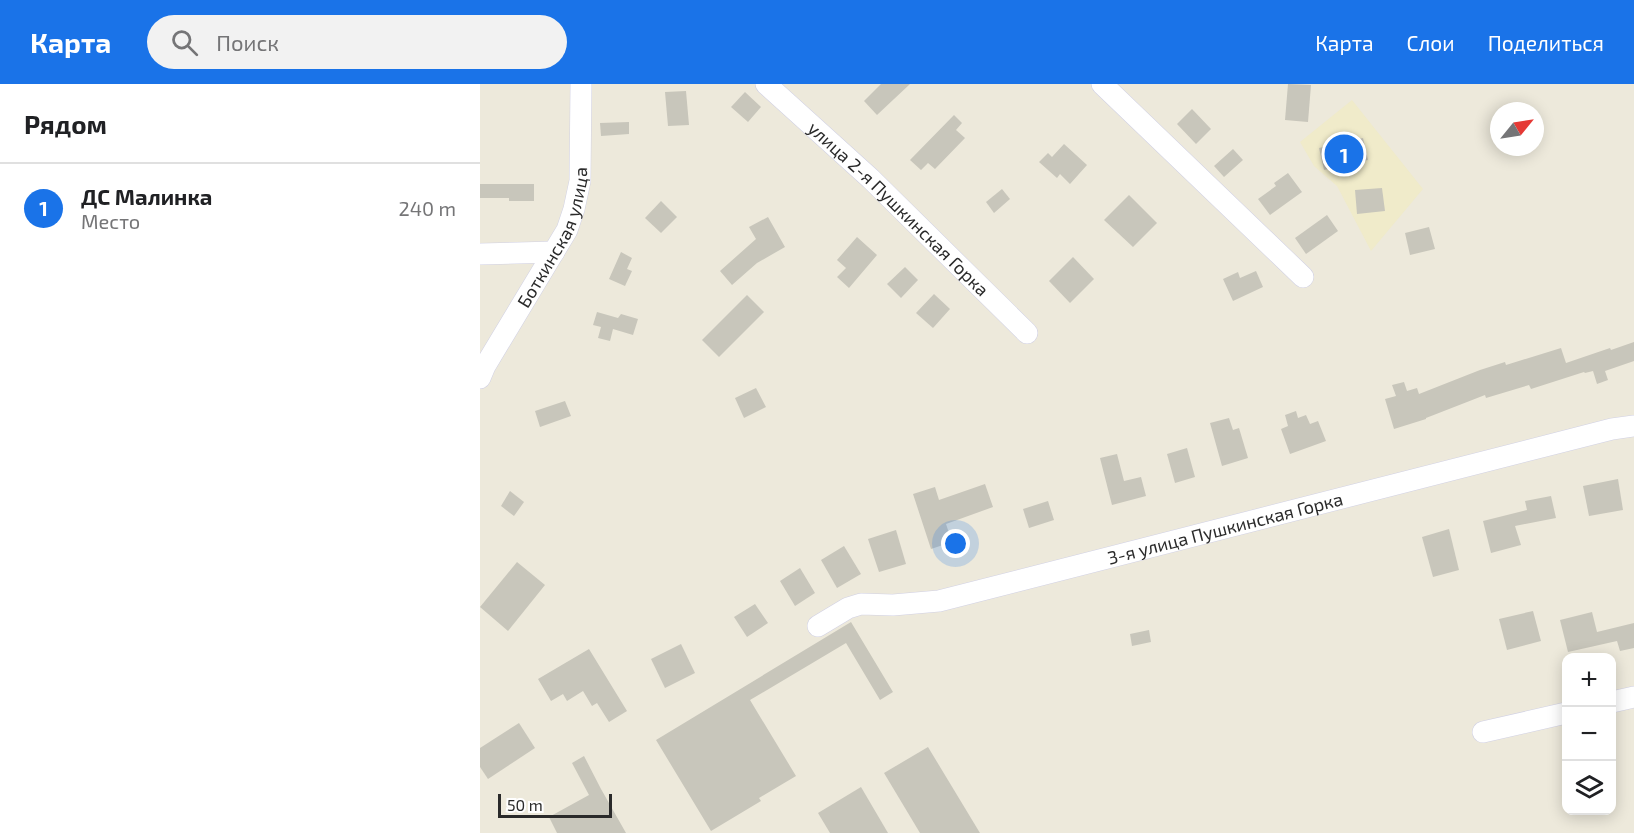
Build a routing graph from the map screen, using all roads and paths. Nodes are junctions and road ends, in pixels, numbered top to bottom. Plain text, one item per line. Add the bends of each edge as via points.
1 (581, 84) edge
2 (766, 84) edge
3 (1102, 84) edge
4 (554, 252) junction
5 (480, 254) edge
6 (1303, 277) dead end
7 (1028, 333) dead end
8 (480, 378) edge
9 (1634, 426) edge
10 (818, 626) dead end
11 (1634, 697) edge
12 (1616, 701) edge
13 (1562, 714) edge
14 (1483, 732) dead end

1 - 4 street, Боткинская улица via 580,181 567,230
2 - 7 street, улица 2-я Пушкинская Горка via 872,179
3 - 6 street
4 - 5 street
4 - 8 street, Боткинская улица
9 - 10 street, 3-я улица Пушкинская Горка via 939,601 861,604
11 - 12 street
13 - 14 street

